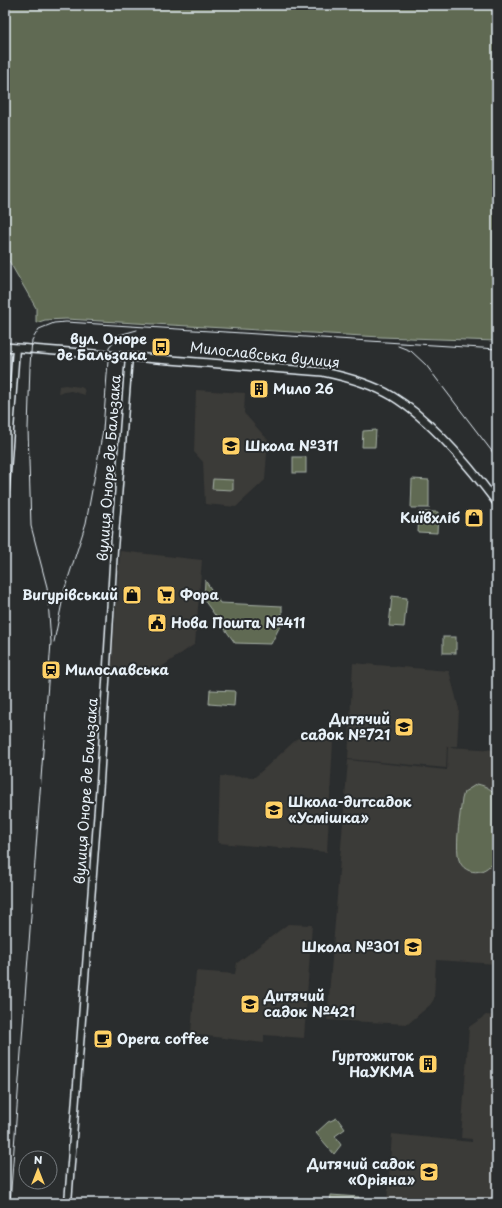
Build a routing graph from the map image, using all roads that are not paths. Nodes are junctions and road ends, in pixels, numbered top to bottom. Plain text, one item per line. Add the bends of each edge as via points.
1 (5, 348) edge
2 (16, 348) junction
3 (129, 356) junction
4 (5, 500) edge
5 (497, 503) edge
6 (68, 1203) edge

1 - 2 main road, Милославська вулиця
2 - 3 main road, Милославська вулиця
2 - 4 street
3 - 5 main road, Милославська вулиця via 323,372 346,377 391,396 407,406 443,440
3 - 6 street, вулиця Оноре де Бальзака

